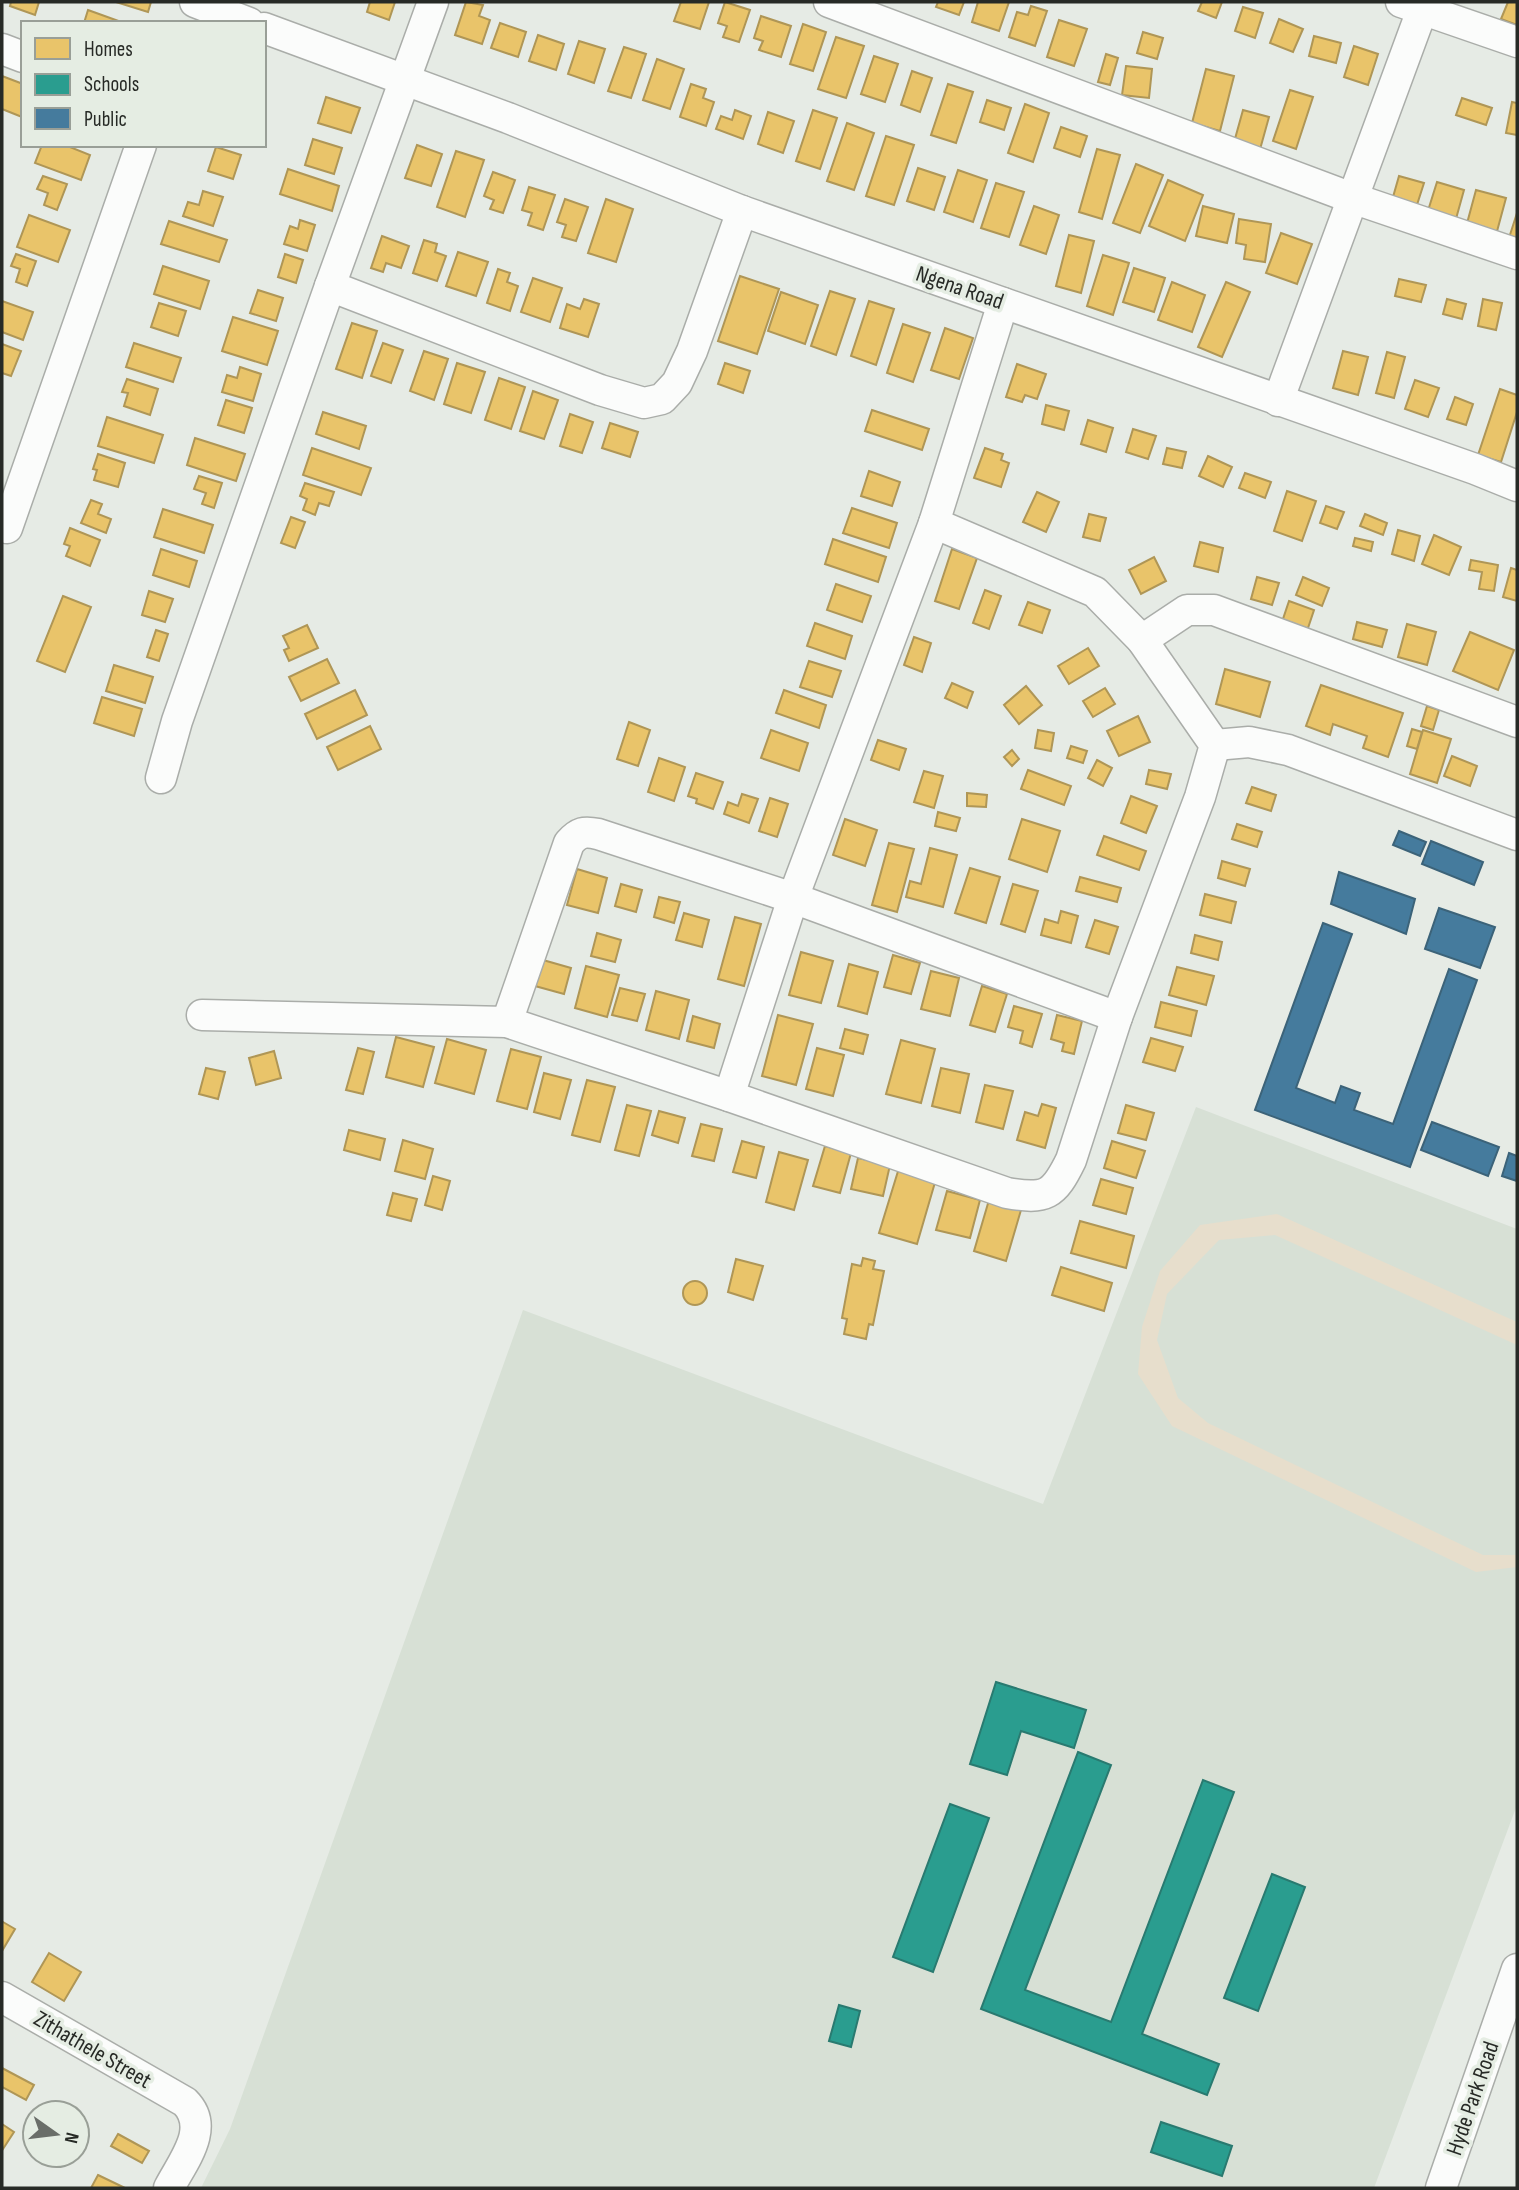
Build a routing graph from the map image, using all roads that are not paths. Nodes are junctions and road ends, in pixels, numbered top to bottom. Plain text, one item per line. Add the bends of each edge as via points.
1 (195, 2) edge
2 (433, 2) edge
3 (829, 2) edge
4 (1416, 4) edge
5 (188, 21) edge
6 (244, 21) edge
7 (266, 29) edge
8 (1517, 42) edge
9 (2, 49) edge
10 (21, 56) edge
11 (405, 81) junction
12 (140, 147) edge
13 (1352, 198) junction
14 (742, 211) junction
15 (1517, 254) edge
16 (330, 286) junction
17 (1003, 303) junction
18 (1278, 401) junction
19 (1517, 486) edge
20 (934, 523) junction
21 (7, 528) dead end
22 (1142, 640) junction
23 (1517, 722) edge
24 (1215, 745) junction
25 (160, 778) dead end
26 (1517, 835) edge
27 (793, 898) junction
28 (202, 1015) dead end
29 (1117, 1017) junction
30 (507, 1022) junction
31 (729, 1096) junction
32 (1517, 1969) edge
33 (2, 1997) edge
34 (169, 2188) edge
35 (1441, 2188) edge

1 - 5 street
1 - 6 street
2 - 11 street
3 - 13 street
4 - 8 street
4 - 13 street
7 - 11 street, Ngena Road
9 - 10 street
11 - 14 street, Ngena Road
11 - 16 street
12 - 21 street
13 - 15 street
13 - 18 street
14 - 16 street via 677,383 662,399 644,403
14 - 17 street, Ngena Road
16 - 25 street
17 - 18 street, Ngena Road
17 - 20 street
18 - 19 street, Ngena Road
20 - 22 street via 1095,592
20 - 27 street
22 - 23 street via 1187,610 1214,610
22 - 24 street
24 - 26 street via 1249,741 1288,750
24 - 29 street via 1200,797
27 - 29 street
27 - 30 street via 598,834 577,834 569,843
27 - 31 street
28 - 30 street
29 - 31 street via 1071,1160 1055,1186 1032,1198
30 - 31 street
32 - 35 street, Hyde Park Road
33 - 34 street, Zithathele Street via 194,2111 196,2135

